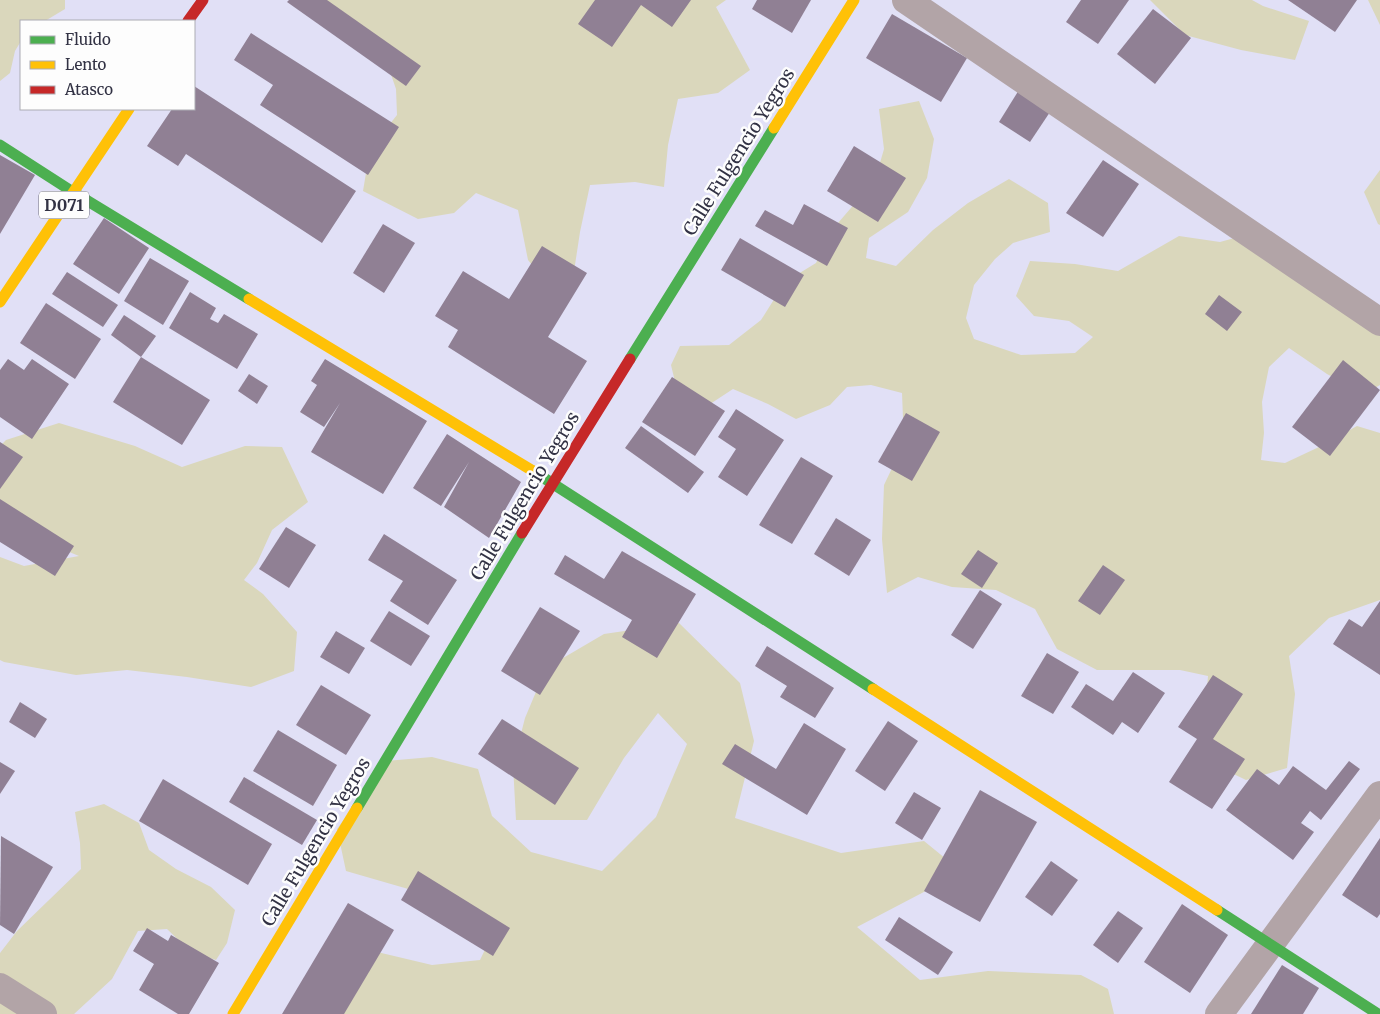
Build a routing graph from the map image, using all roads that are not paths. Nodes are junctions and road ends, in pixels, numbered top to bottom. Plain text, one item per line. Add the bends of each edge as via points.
1 (203, 0) edge
2 (854, 0) edge
3 (906, 0) edge
4 (189, 20) edge
5 (128, 110) edge
6 (0, 145) edge
7 (73, 192) junction
8 (0, 302) edge
9 (1380, 322) edge
10 (552, 483) junction
11 (1380, 795) edge
12 (1270, 945) junction
13 (0, 987) edge
14 (43, 1014) edge
15 (233, 1014) edge
16 (1219, 1014) edge
17 (1378, 1014) edge

1 - 4 street
2 - 10 street, Calle Fulgencio Yegros
3 - 9 street
5 - 7 street, D071
6 - 7 street
7 - 8 street, D071
7 - 10 street
10 - 12 street
10 - 15 street, Calle Fulgencio Yegros
11 - 12 street
12 - 16 street
12 - 17 street
13 - 14 street

